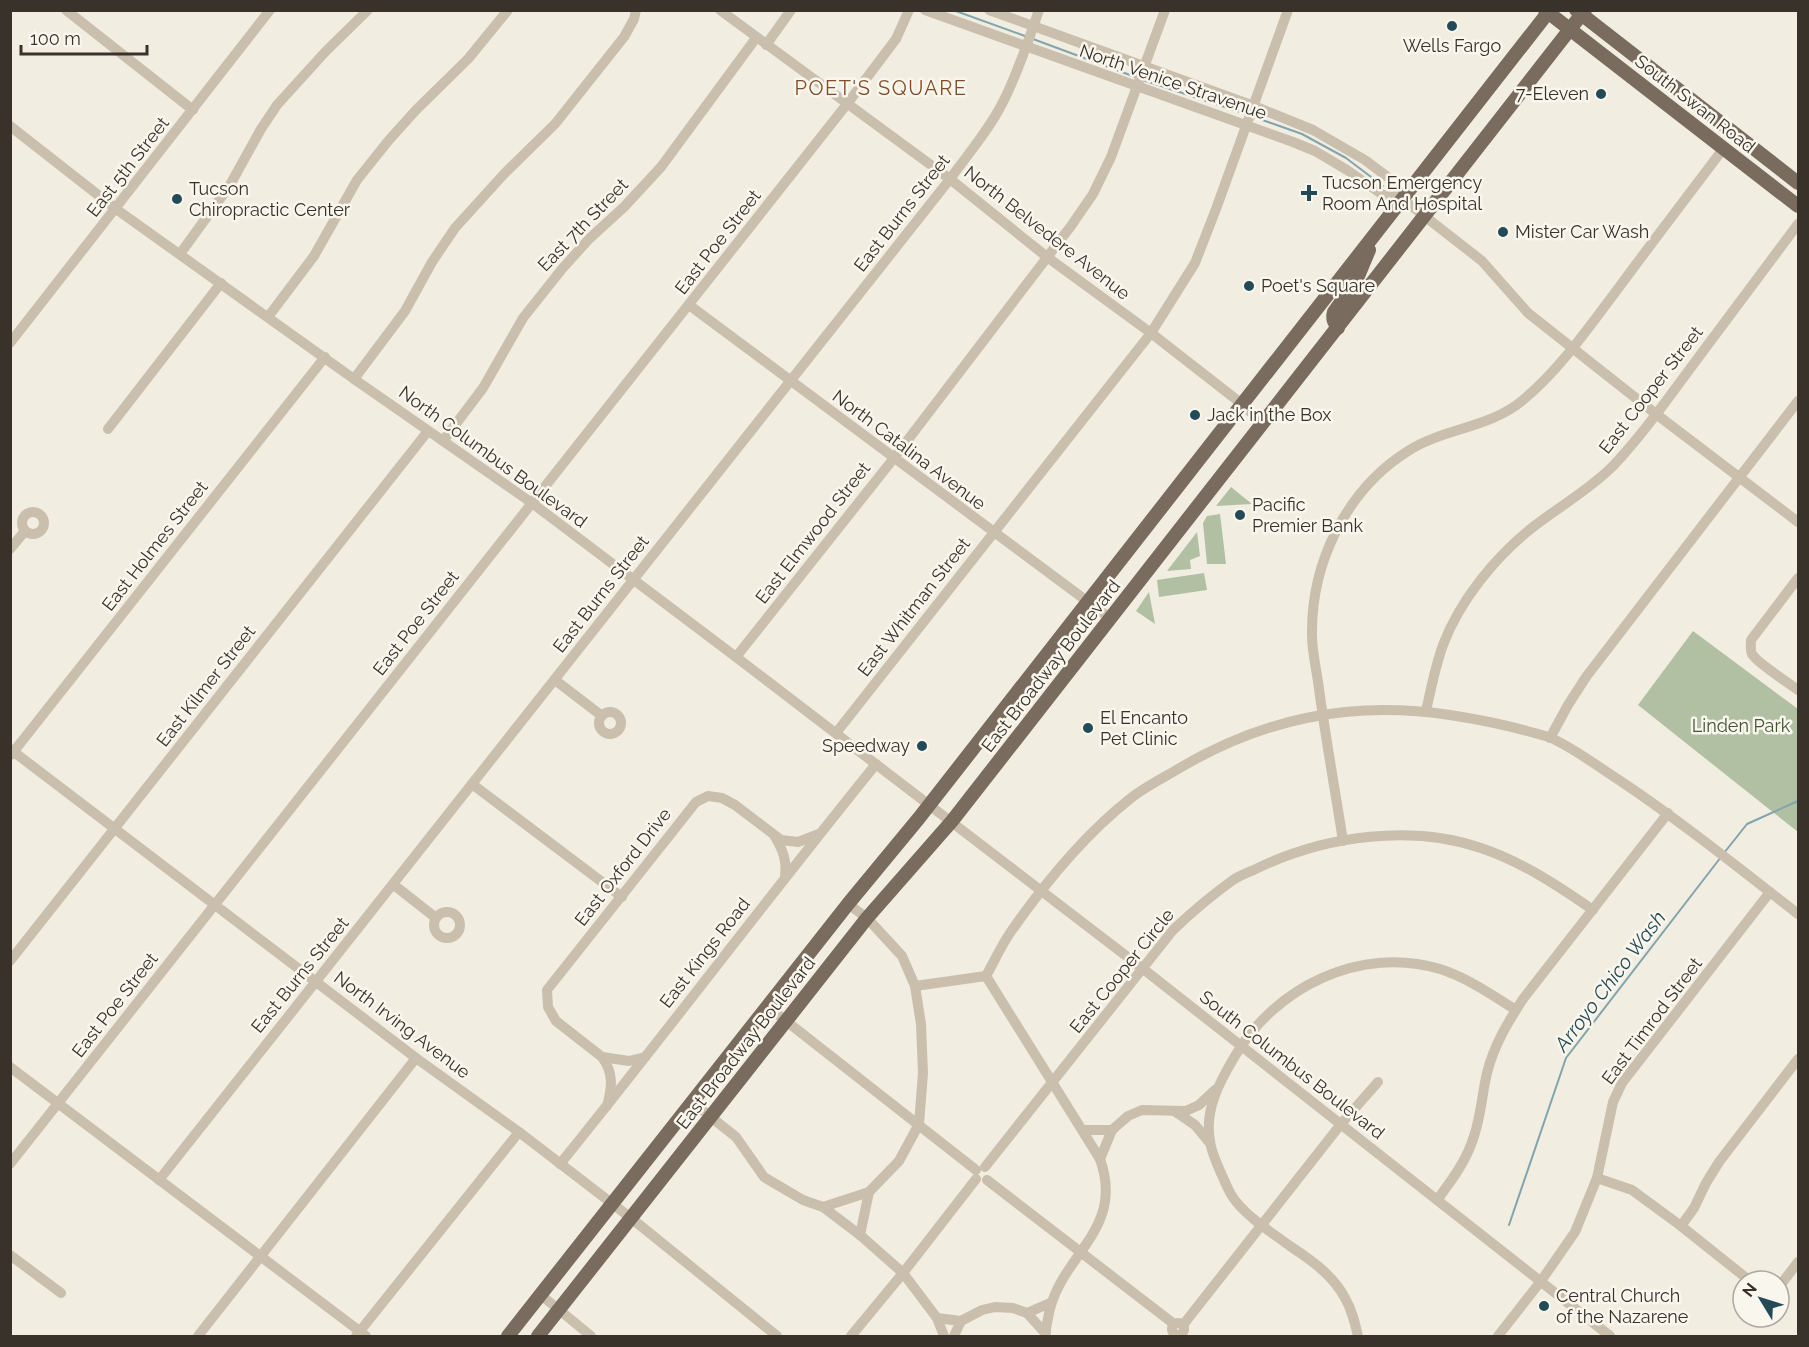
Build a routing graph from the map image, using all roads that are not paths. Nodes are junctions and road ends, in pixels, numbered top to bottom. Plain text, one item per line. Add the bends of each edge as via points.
1 (66, 10) edge
2 (270, 10) edge
3 (368, 10) edge
4 (508, 10) edge
5 (636, 10) edge
6 (720, 10) edge
7 (791, 10) edge
8 (909, 10) edge
9 (925, 10) edge
10 (989, 10) edge
11 (1039, 10) edge
12 (1165, 10) edge
13 (1288, 10) edge
14 (1548, 11) edge
15 (1581, 12) edge
16 (1033, 26) junction
17 (1570, 31) junction
18 (756, 38) junction
19 (766, 45) junction
20 (1026, 47) junction
21 (1145, 67) junction
22 (1137, 87) junction
23 (848, 104) junction
24 (1254, 106) junction
25 (193, 110) junction
26 (1246, 125) junction
27 (10, 126) edge
28 (1723, 149) junction
29 (950, 179) junction
30 (1798, 183) edge
31 (1402, 199) junction
32 (1798, 206) edge
33 (116, 209) junction
34 (1425, 216) junction
35 (1798, 224) edge
36 (1377, 231) junction
37 (180, 254) junction
38 (1047, 257) junction
39 (221, 283) junction
40 (689, 305) junction
41 (268, 317) junction
42 (1338, 328) junction
43 (1151, 333) junction
44 (10, 343) edge
45 (1573, 348) junction
46 (325, 357) junction
47 (354, 379) junction
48 (791, 382) junction
49 (1798, 401) edge
50 (1242, 404) junction
51 (1656, 414) junction
52 (1263, 424) junction
53 (108, 429) dead end
54 (428, 431) junction
55 (443, 441) junction
56 (894, 458) junction
57 (1740, 477) junction
58 (532, 503) junction
59 (1798, 522) edge
60 (25, 531) dead end
61 (993, 533) junction
62 (10, 549) edge
63 (1798, 578) edge
64 (633, 580) junction
65 (1088, 602) junction
66 (1111, 619) junction
67 (736, 657) junction
68 (555, 680) junction
69 (1798, 690) edge
70 (1426, 711) junction
71 (1323, 715) junction
72 (602, 716) dead end
73 (836, 733) junction
74 (1550, 738) junction
75 (12, 752) edge
76 (876, 764) junction
77 (472, 784) junction
78 (929, 805) junction
79 (1668, 813) junction
80 (952, 821) junction
81 (115, 828) junction
82 (819, 834) junction
83 (775, 837) junction
84 (1343, 841) junction
85 (785, 876) junction
86 (394, 885) junction
87 (1042, 891) junction
88 (1770, 892) junction
89 (622, 897) junction
90 (214, 904) junction
91 (848, 904) junction
92 (1593, 910) junction
93 (1798, 914) edge
94 (436, 918) dead end
95 (867, 918) junction
96 (10, 962) edge
97 (1142, 968) junction
98 (986, 976) junction
99 (316, 982) junction
100 (915, 986) junction
101 (767, 1006) junction
102 (1516, 1010) junction
103 (786, 1021) junction
104 (1240, 1046) junction
105 (602, 1057) junction
106 (645, 1057) junction
107 (416, 1058) junction
108 (1798, 1059) edge
109 (10, 1066) edge
110 (1378, 1082) dead end
111 (1052, 1084) junction
112 (1218, 1086) junction
113 (692, 1102) junction
114 (58, 1104) junction
115 (607, 1106) junction
116 (1176, 1112) junction
117 (711, 1117) junction
118 (919, 1124) junction
119 (1341, 1124) junction
120 (1082, 1130) junction
121 (1112, 1130) junction
122 (519, 1132) junction
123 (1210, 1143) junction
124 (1100, 1159) junction
125 (10, 1164) edge
126 (560, 1164) junction
127 (979, 1172) junction
128 (1597, 1178) junction
129 (159, 1180) junction
130 (869, 1192) junction
131 (1437, 1200) junction
132 (612, 1204) junction
133 (823, 1207) junction
134 (631, 1218) junction
135 (1262, 1224) junction
136 (1681, 1226) junction
137 (860, 1235) junction
138 (1081, 1252) junction
139 (10, 1255) edge
140 (260, 1257) junction
141 (1735, 1269) edge
142 (903, 1273) junction
143 (1541, 1281) junction
144 (61, 1293) dead end
145 (541, 1294) junction
146 (1050, 1303) junction
147 (560, 1309) junction
148 (1027, 1313) junction
149 (937, 1318) junction
150 (961, 1321) junction
151 (1179, 1332) edge
152 (361, 1335) edge
153 (1046, 1335) edge
154 (198, 1336) edge
155 (508, 1336) edge
156 (538, 1336) edge
157 (591, 1336) edge
158 (777, 1336) edge
159 (851, 1336) edge
160 (944, 1336) edge
161 (954, 1336) edge
162 (1358, 1336) edge
163 (1498, 1336) edge
164 (1610, 1336) edge

1 - 25 street
2 - 25 street, East 5th Street
3 - 37 street via 277,105 230,185
4 - 41 street via 357,180 314,256
5 - 47 street via 624,37 555,124 455,228 405,311
6 - 18 street, North Belvedere Avenue
7 - 19 street
8 - 23 street, East Poe Street via 896,39
9 - 20 street, North Venice Stravenue
10 - 16 street, North Venice Stravenue
11 - 16 street, East Burns Street
12 - 21 street, East Elmwood Street
13 - 24 street, East Whitman Street
14 - 17 main road, South Swan Road
14 - 31 main road, East Broadway Boulevard
15 - 17 main road, East Broadway Boulevard
15 - 30 main road, South Swan Road
16 - 20 street, East Burns Street
16 - 21 street, North Venice Stravenue
17 - 28 main road, South Swan Road
17 - 34 main road, East Broadway Boulevard
18 - 19 street, North Belvedere Avenue
18 - 55 street, East 7th Street via 661,167 589,239 530,309 483,388
19 - 23 street, North Belvedere Avenue
20 - 22 street, North Venice Stravenue
20 - 29 street, East Burns Street via 1002,104
21 - 22 street, East Elmwood Street
21 - 24 street, North Venice Stravenue
22 - 26 street, North Venice Stravenue
22 - 38 street, East Elmwood Street via 1093,194
23 - 29 street, North Belvedere Avenue
23 - 40 street, East Poe Street
24 - 26 street, East Whitman Street
24 - 31 street, North Venice Stravenue via 1313,130 1365,160 1394,181
25 - 33 street, East 5th Street
26 - 31 street, North Venice Stravenue via 1315,151 1383,195
26 - 43 street, East Whitman Street via 1195,263
27 - 33 street, North Columbus Boulevard
28 - 32 main road, South Swan Road
28 - 45 street
29 - 38 street, North Belvedere Avenue
29 - 48 street, East Burns Street
31 - 34 street, North Venice Stravenue
31 - 36 main road, East Broadway Boulevard
33 - 37 street, North Columbus Boulevard
33 - 44 street, East 5th Street
34 - 42 main road, East Broadway Boulevard
34 - 45 street, North Venice Stravenue via 1482,261 1528,313
35 - 51 street, East Cooper Street
36 - 42 main road via 1356,281 1334,312
36 - 50 main road, East Broadway Boulevard
37 - 39 street, North Columbus Boulevard
38 - 43 street, North Belvedere Avenue
38 - 56 street, East Elmwood Street
39 - 41 street, North Columbus Boulevard
39 - 53 street
40 - 48 street, North Catalina Avenue
40 - 58 street, East Poe Street
41 - 46 street, North Columbus Boulevard
42 - 52 main road, East Broadway Boulevard
43 - 50 street, North Belvedere Avenue
43 - 61 street, East Whitman Street
45 - 51 street, North Venice Stravenue
45 - 71 street via 1521,402 1495,417 1435,436 1408,451 1357,496 1336,530 1322,565 1315,598 1312,636
46 - 47 street, North Columbus Boulevard
46 - 75 street, East Holmes Street
47 - 54 street, North Columbus Boulevard
48 - 56 street, North Catalina Avenue
48 - 64 street, East Burns Street
49 - 57 street
50 - 52 street, North Belvedere Avenue
50 - 65 main road, East Broadway Boulevard
51 - 57 street, North Venice Stravenue
51 - 70 street, East Cooper Street via 1613,465 1533,527 1484,577 1444,643
52 - 66 main road, East Broadway Boulevard
54 - 55 street, North Columbus Boulevard
54 - 81 street, East Kilmer Street
55 - 58 street, North Columbus Boulevard
56 - 61 street, North Catalina Avenue
56 - 67 street, East Elmwood Street
57 - 59 street, North Venice Stravenue
57 - 74 street via 1586,677
58 - 64 street, North Columbus Boulevard
58 - 90 street, East Poe Street
60 - 62 street
61 - 65 street, North Catalina Avenue
61 - 73 street, East Whitman Street
63 - 69 street via 1751,640 1752,654
64 - 67 street, North Columbus Boulevard
64 - 68 street, East Burns Street
65 - 66 street, North Catalina Avenue
65 - 78 main road, East Broadway Boulevard
66 - 80 main road, East Broadway Boulevard
67 - 73 street, North Columbus Boulevard
68 - 72 street
68 - 77 street, East Burns Street
70 - 71 street via 1360,710
70 - 74 street
71 - 84 street
71 - 87 street via 1268,727 1227,743 1162,778 1132,797 1097,828
73 - 76 street, North Columbus Boulevard
74 - 79 street
75 - 81 street, North Irving Avenue
76 - 78 street, North Columbus Boulevard
76 - 82 street, East Kings Road
77 - 86 street, East Burns Street
77 - 89 street
78 - 80 street, North Columbus Boulevard
78 - 91 main road, East Broadway Boulevard
79 - 88 street
79 - 92 street
80 - 87 street, South Columbus Boulevard
80 - 95 main road, East Broadway Boulevard
81 - 90 street, North Irving Avenue
81 - 96 street, East Kilmer Street
82 - 83 street via 798,842
82 - 85 street, East Kings Road
83 - 85 street via 787,863
83 - 89 street, East Oxford Drive via 735,805 708,796 696,802
84 - 92 street, East Cooper Circle via 1392,835 1437,838 1480,848 1551,881
84 - 97 street, East Cooper Circle via 1302,850 1235,879 1173,930
85 - 106 street, East Kings Road
86 - 94 street
86 - 99 street, East Burns Street
87 - 97 street, South Columbus Boulevard
87 - 98 street via 1009,934
88 - 93 street
88 - 128 street, East Timrod Street via 1622,1083 1613,1101
89 - 105 street, East Oxford Drive via 547,990 548,1007 556,1021
90 - 99 street, North Irving Avenue
90 - 114 street, East Poe Street
91 - 95 street
91 - 101 main road, East Broadway Boulevard
92 - 102 street
95 - 100 street via 902,956
95 - 103 main road, East Broadway Boulevard
97 - 104 street, South Columbus Boulevard
97 - 111 street, East Cooper Circle
98 - 100 street
98 - 111 street
99 - 107 street, North Irving Avenue
99 - 129 street, East Burns Street
100 - 118 street via 923,1073
101 - 103 street
101 - 113 main road, East Broadway Boulevard
102 - 104 street via 1440,969 1402,962 1368,965 1329,974 1297,990 1268,1013
102 - 131 street via 1493,1055 1469,1150
103 - 117 main road, East Broadway Boulevard
103 - 118 street
104 - 112 street
104 - 119 street, South Columbus Boulevard
105 - 106 street via 629,1061
105 - 115 street via 612,1080
106 - 115 street, East Kings Road
107 - 122 street, North Irving Avenue
107 - 140 street
108 - 136 street via 1719,1162
109 - 114 street
110 - 119 street
111 - 120 street
111 - 127 street
112 - 116 street via 1199,1105
112 - 123 street via 1212,1103
113 - 117 street
113 - 132 main road, East Broadway Boulevard
114 - 125 street, East Poe Street
114 - 129 street
115 - 126 street, East Kings Road
116 - 121 street via 1142,1110
116 - 123 street via 1195,1125
117 - 133 street via 736,1137 764,1177
117 - 134 main road, East Broadway Boulevard
118 - 127 street
118 - 130 street via 899,1161
119 - 131 street, South Columbus Boulevard
119 - 135 street
120 - 121 street
120 - 124 street
121 - 124 street
122 - 126 street, North Irving Avenue
122 - 152 street
123 - 135 street via 1232,1196
124 - 138 street via 1106,1183 1102,1218
126 - 132 street, North Irving Avenue
127 - 138 street via 990,1173 987,1180
127 - 142 street
128 - 136 street via 1632,1190
128 - 143 street, East Timrod Street via 1575,1232
129 - 140 street
130 - 133 street
130 - 137 street
131 - 143 street, South Columbus Boulevard
132 - 134 street, North Irving Avenue
132 - 145 main road, East Broadway Boulevard
133 - 137 street
134 - 147 main road, East Broadway Boulevard
134 - 158 street, North Irving Avenue
135 - 151 street
135 - 162 street via 1327,1275 1344,1296
136 - 141 street
137 - 142 street
138 - 146 street
138 - 151 street
139 - 144 street
140 - 152 street
140 - 154 street
142 - 149 street
142 - 159 street
143 - 163 street, East Timrod Street
143 - 164 street, South Columbus Boulevard
145 - 147 street
145 - 155 main road, East Broadway Boulevard
146 - 148 street
146 - 153 street
147 - 156 main road, East Broadway Boulevard
147 - 157 street
148 - 150 street via 995,1306
148 - 153 street
149 - 150 street
149 - 160 street
150 - 161 street

